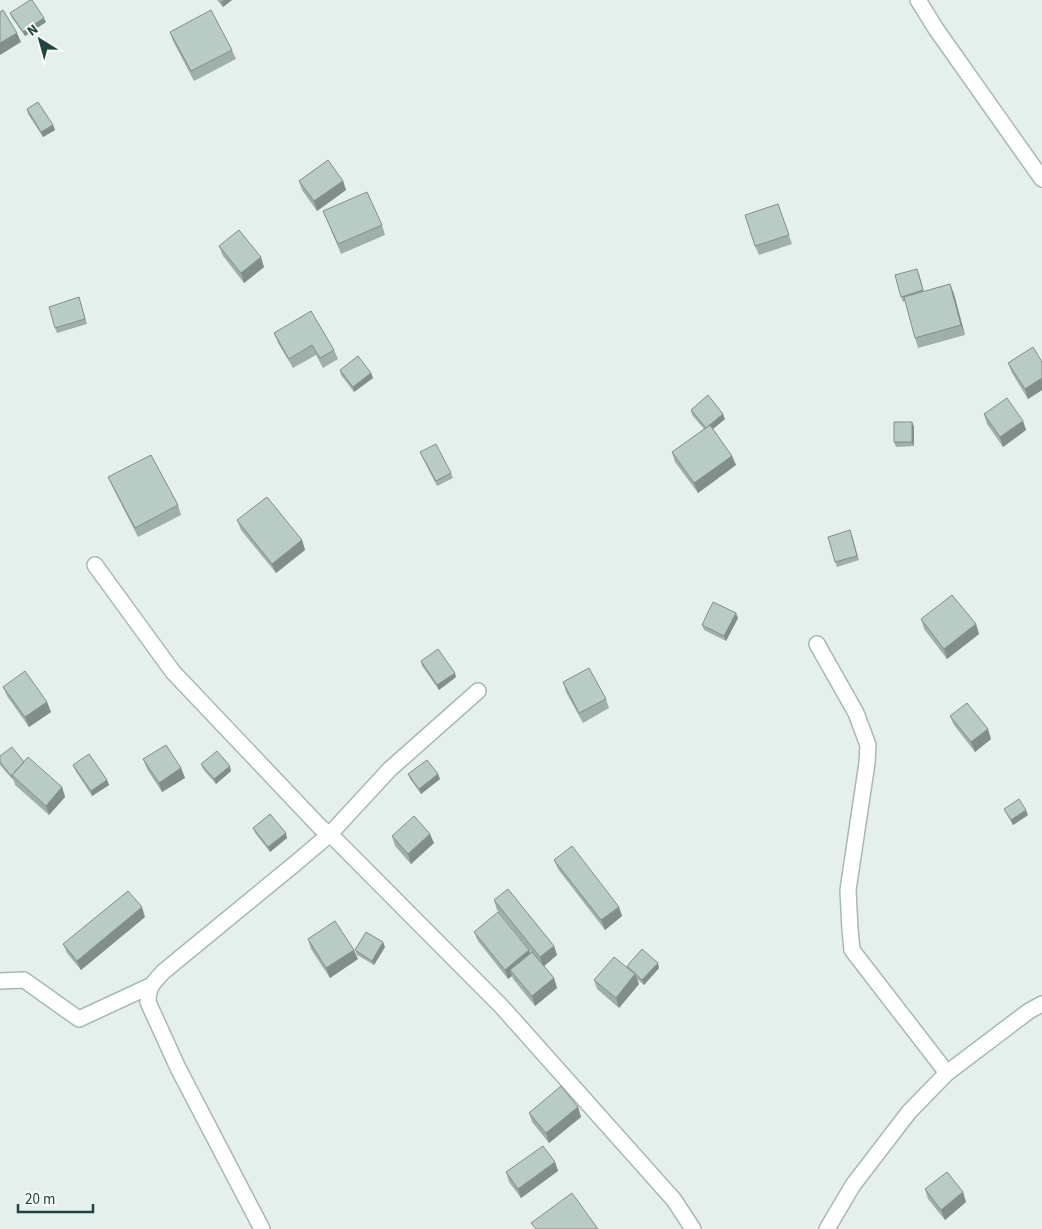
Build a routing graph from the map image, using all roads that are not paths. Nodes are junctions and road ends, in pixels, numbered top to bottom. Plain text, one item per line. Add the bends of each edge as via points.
1 (918, 0) edge
2 (1042, 179) edge
3 (95, 565) dead end
4 (818, 644) dead end
5 (478, 691) dead end
6 (330, 834) junction
7 (0, 981) edge
8 (150, 986) junction
9 (1042, 1004) edge
10 (947, 1073) junction
11 (262, 1229) edge
12 (693, 1229) edge
13 (828, 1229) edge

1 - 2 street
3 - 6 street via 174,672
4 - 10 street via 856,713 868,745 848,890 852,950
5 - 6 street via 390,769
6 - 8 street
6 - 12 street via 502,1007 674,1200
7 - 8 street via 24,980 79,1019
8 - 11 street via 148,1002 178,1068
9 - 10 street
10 - 13 street via 909,1112 858,1178

